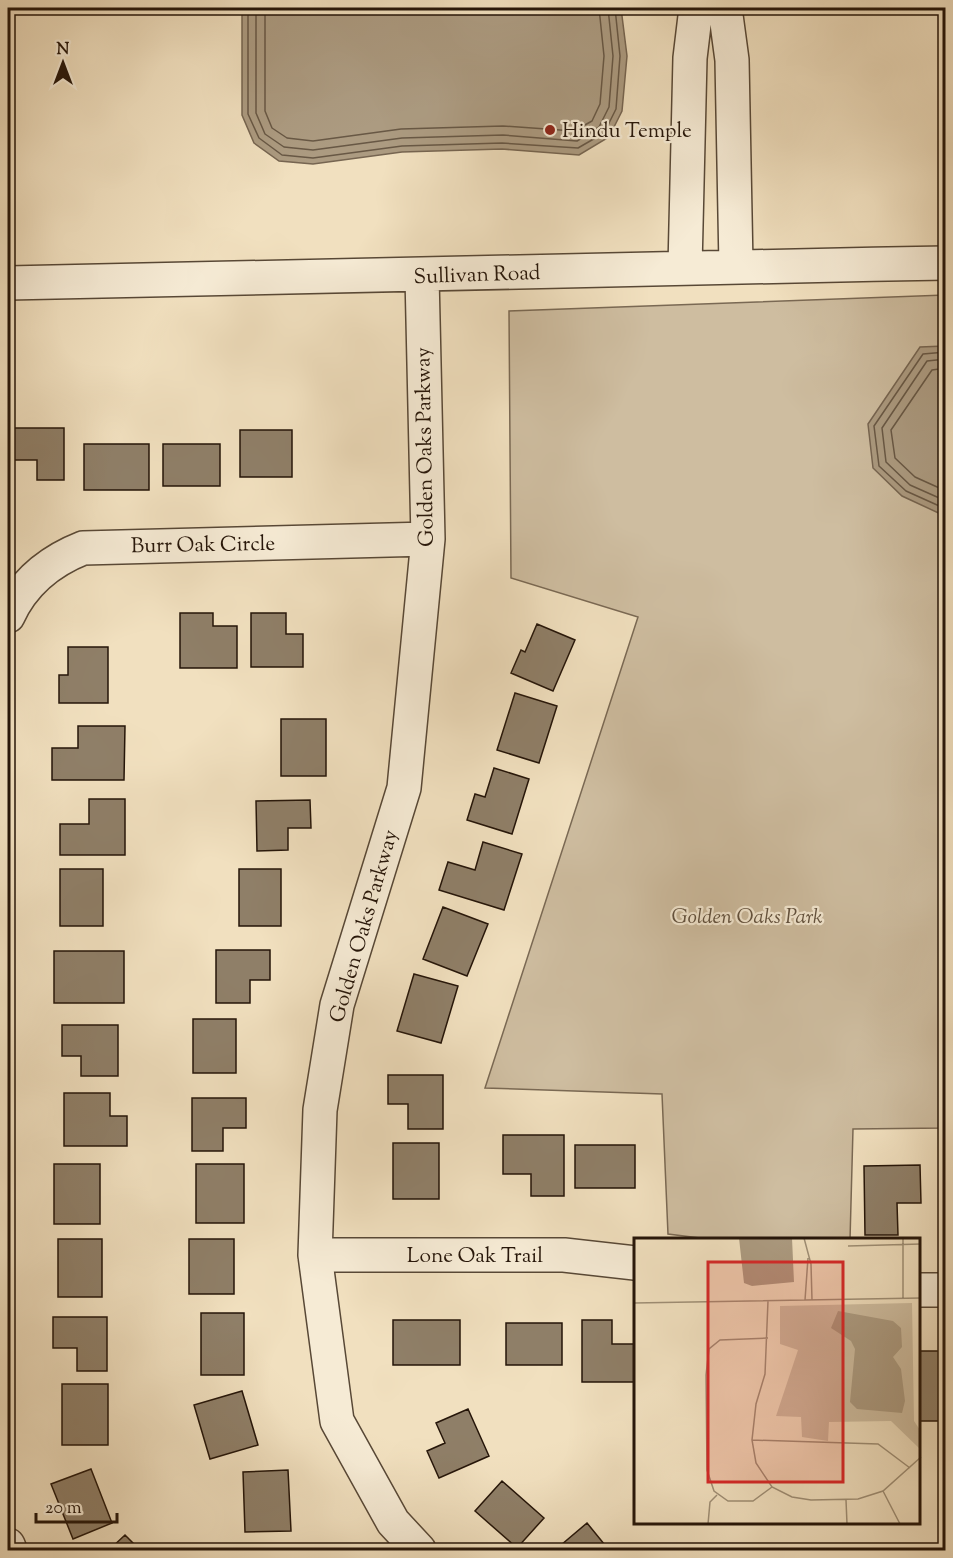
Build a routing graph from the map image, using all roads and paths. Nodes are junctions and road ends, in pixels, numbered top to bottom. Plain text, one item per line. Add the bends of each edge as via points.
1 (696, 8) edge
2 (725, 8) edge
3 (945, 263) edge
4 (736, 266) junction
5 (685, 267) junction
6 (422, 276) junction
7 (8, 283) edge
8 (428, 539) junction
9 (8, 616) edge
10 (315, 1255) junction
11 (634, 1263) edge
12 (920, 1290) edge
13 (945, 1290) edge
14 (8, 1545) edge
15 (10, 1551) edge
16 (419, 1551) edge

1 - 5 street via 690,58
2 - 4 street via 732,60
3 - 4 street, Sullivan Road
4 - 5 street, Sullivan Road
5 - 6 street, Sullivan Road
6 - 7 street, Sullivan Road
6 - 8 street, Golden Oaks Parkway
8 - 9 street, Burr Oak Circle via 83,548 51,564 34,578
8 - 10 street, Golden Oaks Parkway via 404,788 337,1005 322,1098
10 - 11 street, Lone Oak Trail via 564,1255
10 - 16 street, Golden Oaks Parkway via 337,1421 393,1522
12 - 13 street
14 - 15 street

